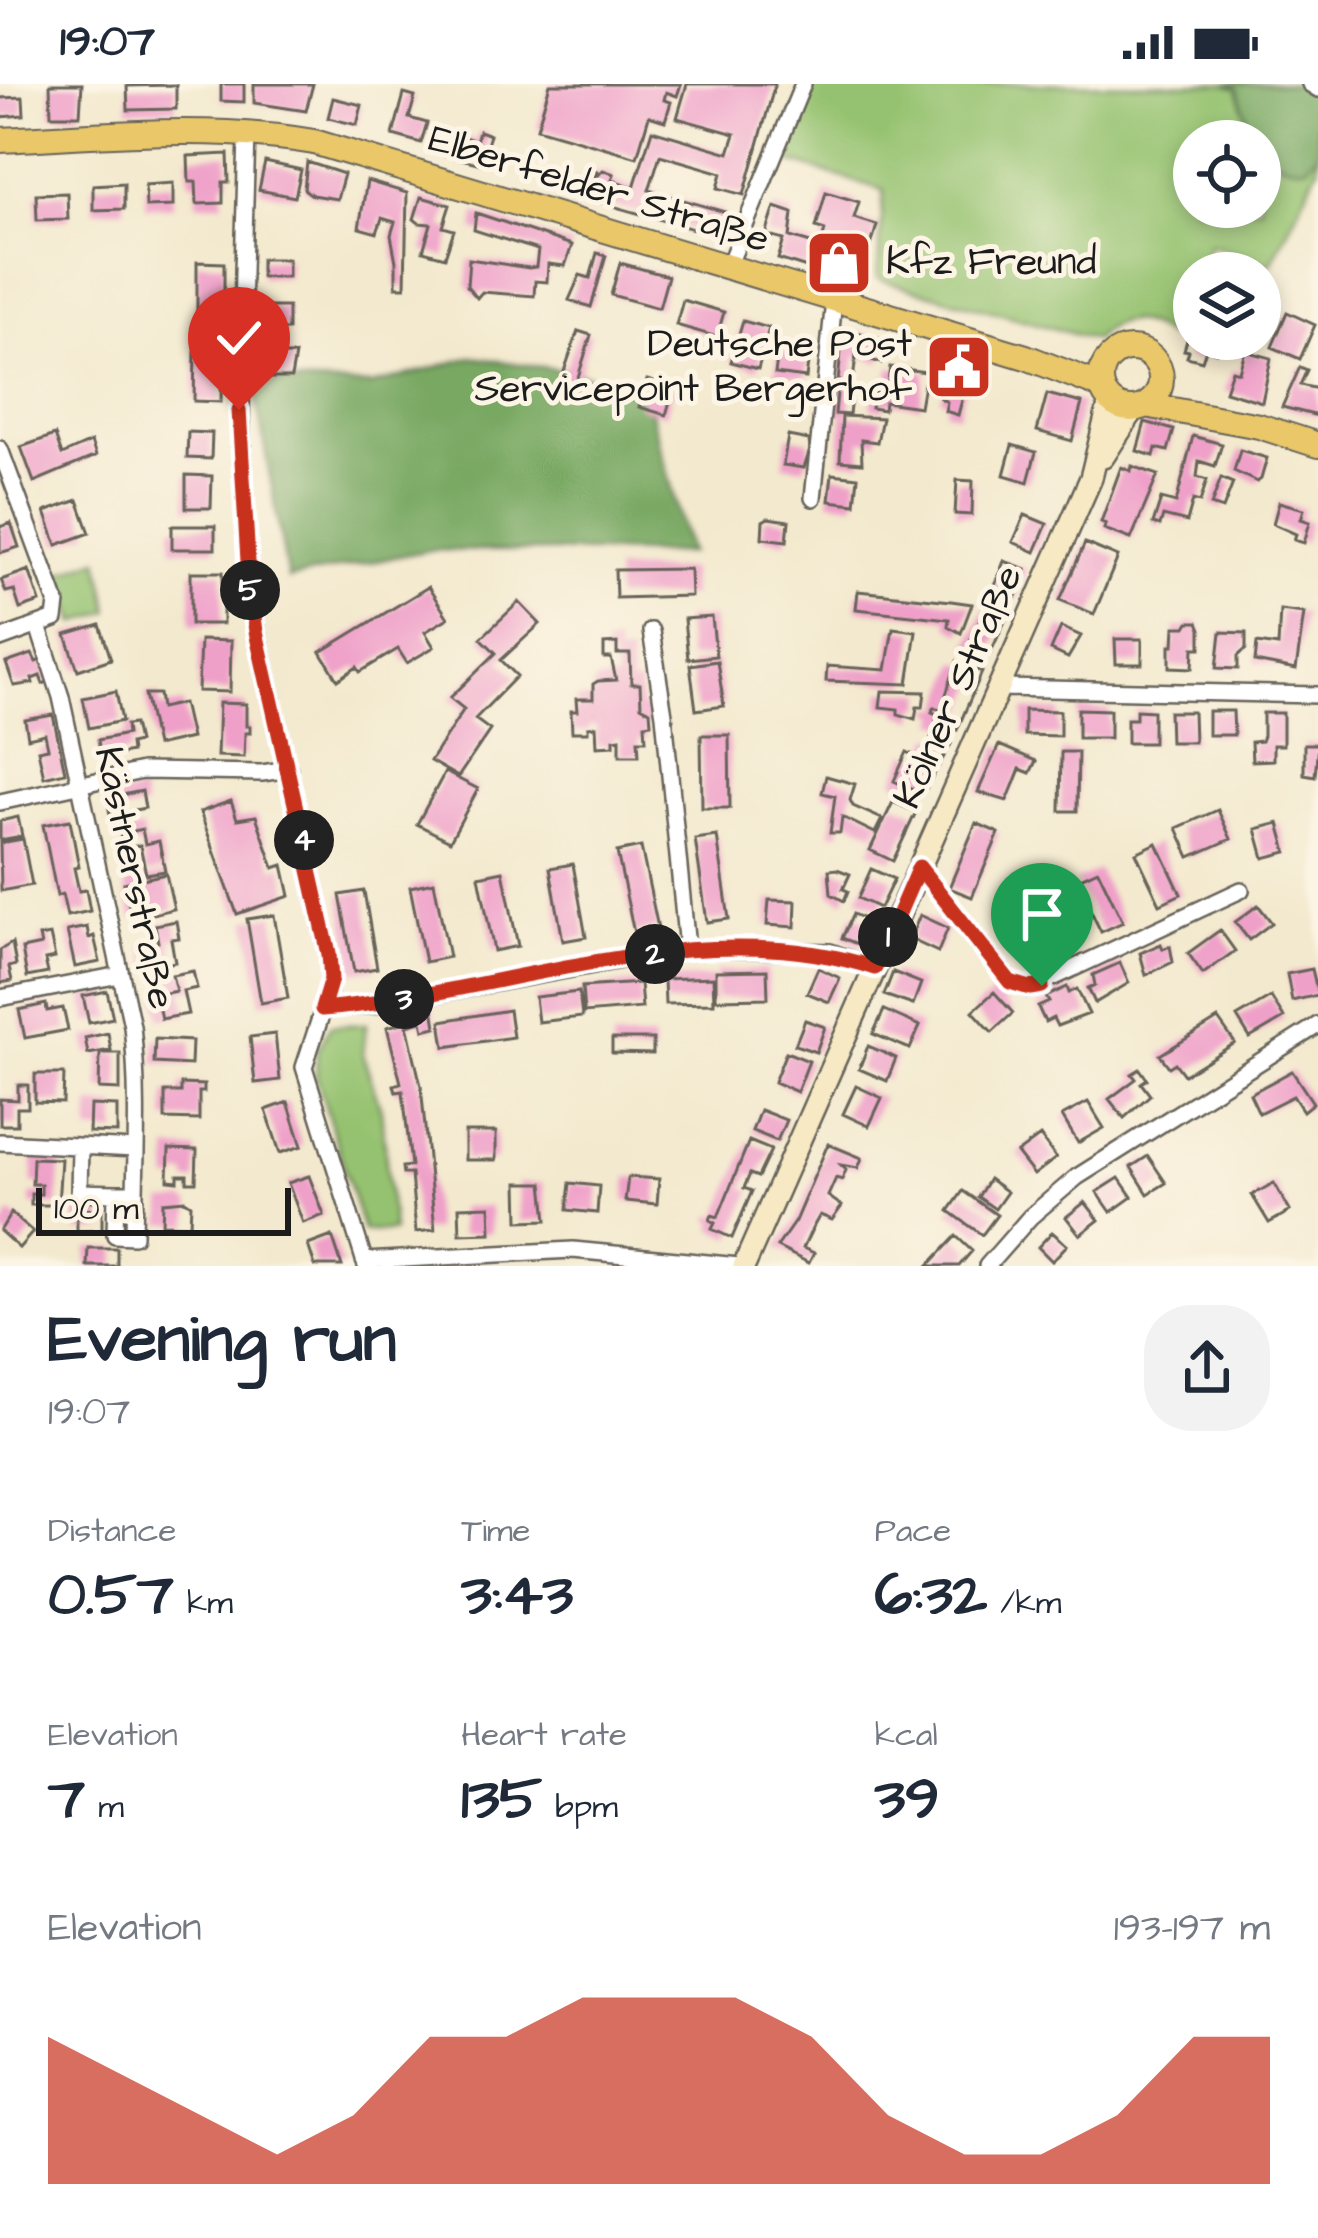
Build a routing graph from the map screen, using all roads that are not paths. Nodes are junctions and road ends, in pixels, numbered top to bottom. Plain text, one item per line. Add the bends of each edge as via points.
1 (803, 84) edge
2 (1310, 84) edge
3 (1318, 89) edge
4 (247, 132) junction
5 (0, 140) edge
6 (728, 267) junction
7 (834, 301) junction
8 (1026, 357) junction
9 (1108, 359) junction
10 (1161, 377) junction
11 (1123, 400) junction
12 (1259, 427) junction
13 (1318, 446) edge
14 (0, 449) edge
15 (813, 498) dead end
16 (38, 626) junction
17 (651, 632) dead end
18 (0, 639) edge
19 (998, 688) junction
20 (1318, 695) edge
21 (289, 769) junction
22 (81, 784) junction
23 (0, 802) edge
24 (919, 867) junction
25 (1241, 890) dead end
26 (687, 948) junction
27 (875, 968) junction
28 (120, 975) junction
29 (0, 998) edge
30 (322, 1009) junction
31 (1318, 1025) edge
32 (0, 1142) edge
33 (80, 1147) junction
34 (135, 1148) junction
35 (116, 1193) junction
36 (135, 1193) junction
37 (365, 1264) edge
38 (741, 1266) edge
39 (987, 1266) edge

1 - 6 street
2 - 3 street
4 - 5 main road, Elberfelder Straße
4 - 6 main road, Elberfelder Straße via 342,149
4 - 21 street via 239,410 249,578
6 - 7 main road, Elberfelder Straße
7 - 8 main road, Elberfelder Straße
7 - 15 street
8 - 9 main road, Elberfelder Straße
8 - 11 main road, Elberfelder Straße
9 - 10 main road via 1121,350 1144,352
9 - 11 main road
10 - 11 main road via 1157,393
10 - 12 main road, Elberfelder Straße via 1181,395
11 - 12 main road, Elberfelder Straße
11 - 19 main road, Kölner Straße
12 - 13 main road, Elberfelder Straße
14 - 16 street via 57,603 55,619
16 - 18 street
16 - 22 street, Kästnerstraße
17 - 26 street
19 - 20 street
19 - 24 main road, Kölner Straße
21 - 22 street via 142,771
21 - 30 street via 329,954
22 - 23 street
22 - 28 street, Kästnerstraße
24 - 25 street via 1010,982 1030,988
24 - 27 main road, Kölner Straße
26 - 27 street via 830,952
26 - 30 street
27 - 38 main road, Kölner Straße
28 - 29 street
28 - 34 street, Kästnerstraße via 136,1063
30 - 37 street via 304,1067
31 - 39 street via 1077,1177
32 - 33 street
33 - 34 street
33 - 35 street via 79,1192
34 - 36 street, Kästnerstraße
35 - 36 street
35 - 36 street, Kästnerstraße via 115,1235 134,1236
37 - 38 street via 573,1250

